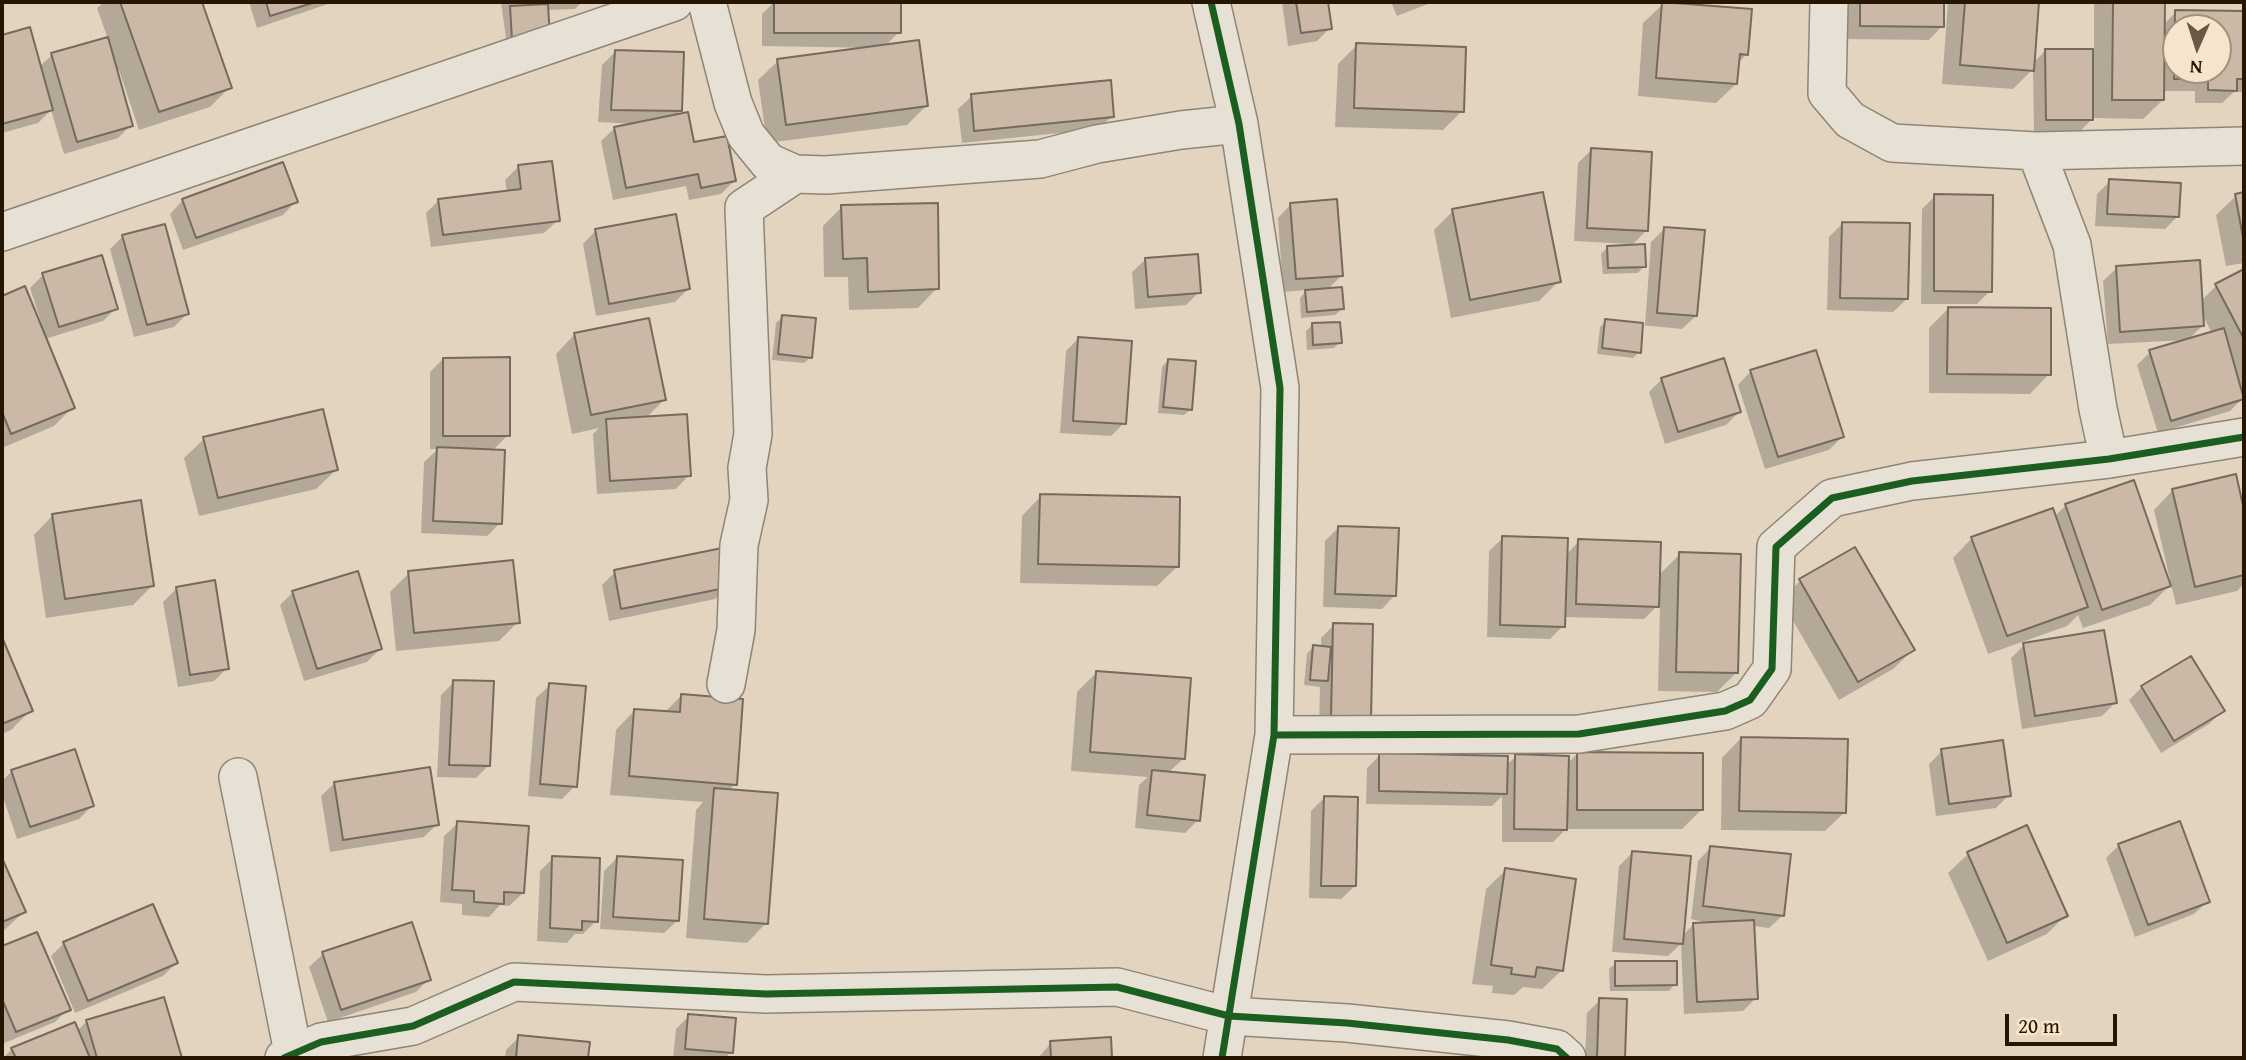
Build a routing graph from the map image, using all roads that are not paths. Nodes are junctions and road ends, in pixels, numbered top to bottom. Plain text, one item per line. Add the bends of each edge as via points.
1 (674, 2) edge
2 (708, 2) edge
3 (1211, 2) edge
4 (1829, 2) edge
5 (1238, 124) junction
6 (746, 135) junction
7 (2244, 146) edge
8 (2036, 151) junction
9 (794, 174) junction
10 (744, 208) junction
11 (2, 232) edge
12 (2244, 437) edge
13 (2109, 459) junction
14 (726, 684) dead end
15 (1274, 735) junction
16 (238, 777) dead end
17 (1228, 1016) junction
18 (288, 1055) edge
19 (1222, 1058) edge
20 (1567, 1058) edge

1 - 11 street
2 - 6 street via 733,103
3 - 5 street
4 - 8 street via 1827,93 1850,120 1892,143
5 - 9 street via 1097,144 1040,159
5 - 15 street via 1280,388
6 - 9 street via 768,162
6 - 10 street
7 - 8 street
8 - 13 street via 2072,245
9 - 10 street
10 - 14 street via 753,434 747,468 749,500 739,545 736,630
12 - 13 street
13 - 15 street via 1912,481 1832,498 1776,547 1772,669 1750,700 1725,711 1579,734
15 - 17 street
16 - 18 street
17 - 18 street via 1117,987 766,994 514,982 413,1026 321,1042
17 - 19 street
17 - 20 street via 1508,1040 1557,1049

